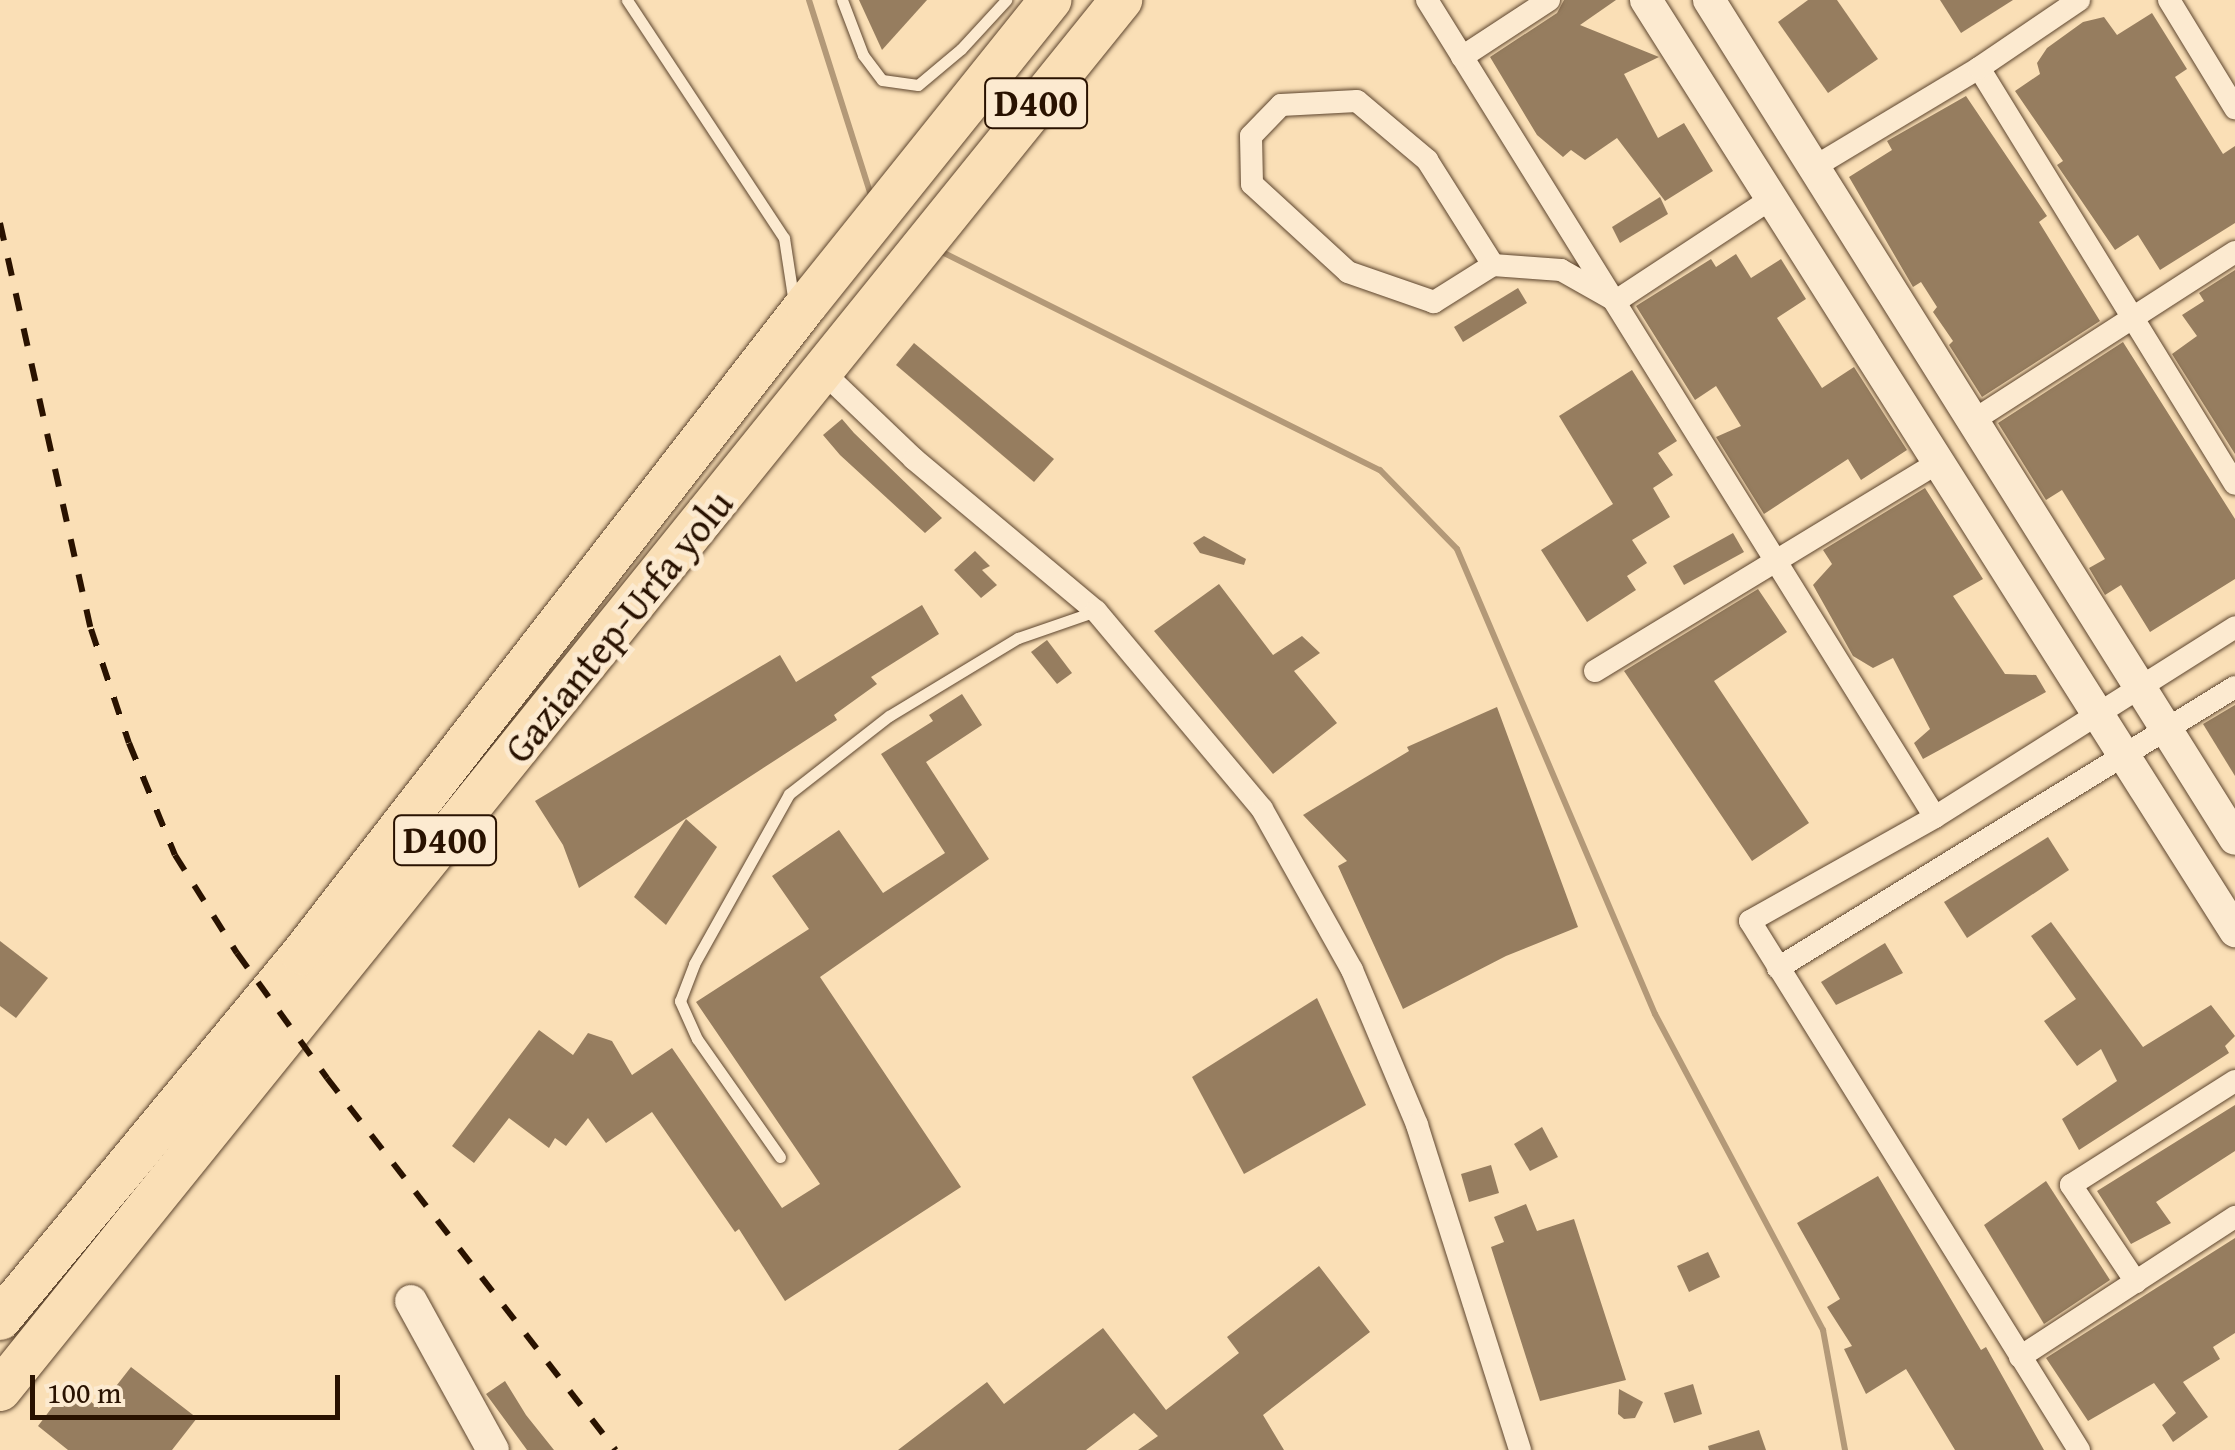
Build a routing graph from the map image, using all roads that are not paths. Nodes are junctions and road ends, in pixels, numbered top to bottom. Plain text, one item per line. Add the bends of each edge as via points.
1 (627, 0) edge
2 (842, 0) edge
3 (1006, 0) edge
4 (1050, 0) edge
5 (1120, 0) edge
6 (1427, 0) edge
7 (1549, 0) edge
8 (1646, 0) edge
9 (1710, 0) edge
10 (2169, 0) edge
11 (2070, 2) edge
12 (1462, 57) junction
13 (1979, 68) junction
14 (2235, 108) edge
15 (1811, 168) junction
16 (1772, 198) junction
17 (2235, 252) edge
18 (1493, 265) junction
19 (1616, 301) junction
20 (796, 317) junction
21 (2133, 318) junction
22 (823, 372) junction
23 (1971, 422) junction
24 (1940, 461) junction
25 (2235, 484) edge
26 (1776, 560) junction
27 (1096, 611) junction
28 (2235, 627) edge
29 (1595, 671) dead end
30 (2235, 687) edge
31 (2139, 688) junction
32 (2098, 713) junction
33 (2167, 731) junction
34 (2126, 757) junction
35 (1934, 817) junction
36 (2235, 839) edge
37 (2235, 931) edge
38 (1778, 968) junction
39 (2235, 1081) edge
40 (780, 1157) dead end
41 (2235, 1217) edge
42 (2136, 1282) junction
43 (411, 1301) dead end
44 (0, 1319) edge
45 (2020, 1356) junction
46 (0, 1390) edge
47 (493, 1450) edge
48 (1520, 1450) edge
49 (2078, 1450) edge

1 - 20 lane via 784,238
2 - 3 lane via 863,55 882,80 918,85
4 - 20 highway, Gaziantep-Urfa yolu / D400
5 - 22 highway, Gaziantep-Urfa yolu / D400
6 - 12 street
7 - 12 street
8 - 16 main road
9 - 15 main road
10 - 14 street
11 - 13 street
12 - 19 street
13 - 15 street
13 - 21 street
15 - 23 main road
16 - 19 street
16 - 24 main road
17 - 21 street
18 - 18 street via 1434,302 1348,272 1252,184 1251,136 1281,105 1358,101 1427,160
18 - 19 street via 1561,270
19 - 26 street
20 - 44 highway, Gaziantep-Urfa yolu / D400 via 302,954
21 - 23 street
21 - 25 street
22 - 27 street
22 - 46 highway, Gaziantep-Urfa yolu / D400
23 - 31 main road
24 - 26 street
24 - 32 main road
26 - 29 street
26 - 35 street
27 - 40 lane via 1018,638 889,716 789,794 680,1000 697,1039
27 - 48 street via 1262,809 1352,970 1417,1125
28 - 31 street
30 - 33 street
31 - 32 street
31 - 33 main road
32 - 34 main road
32 - 35 street
33 - 34 street
33 - 36 main road
34 - 37 main road
34 - 38 street
35 - 38 street via 1750,920
38 - 45 street
39 - 42 street via 2071,1185
41 - 42 street
42 - 45 street
43 - 47 main road
45 - 49 street

